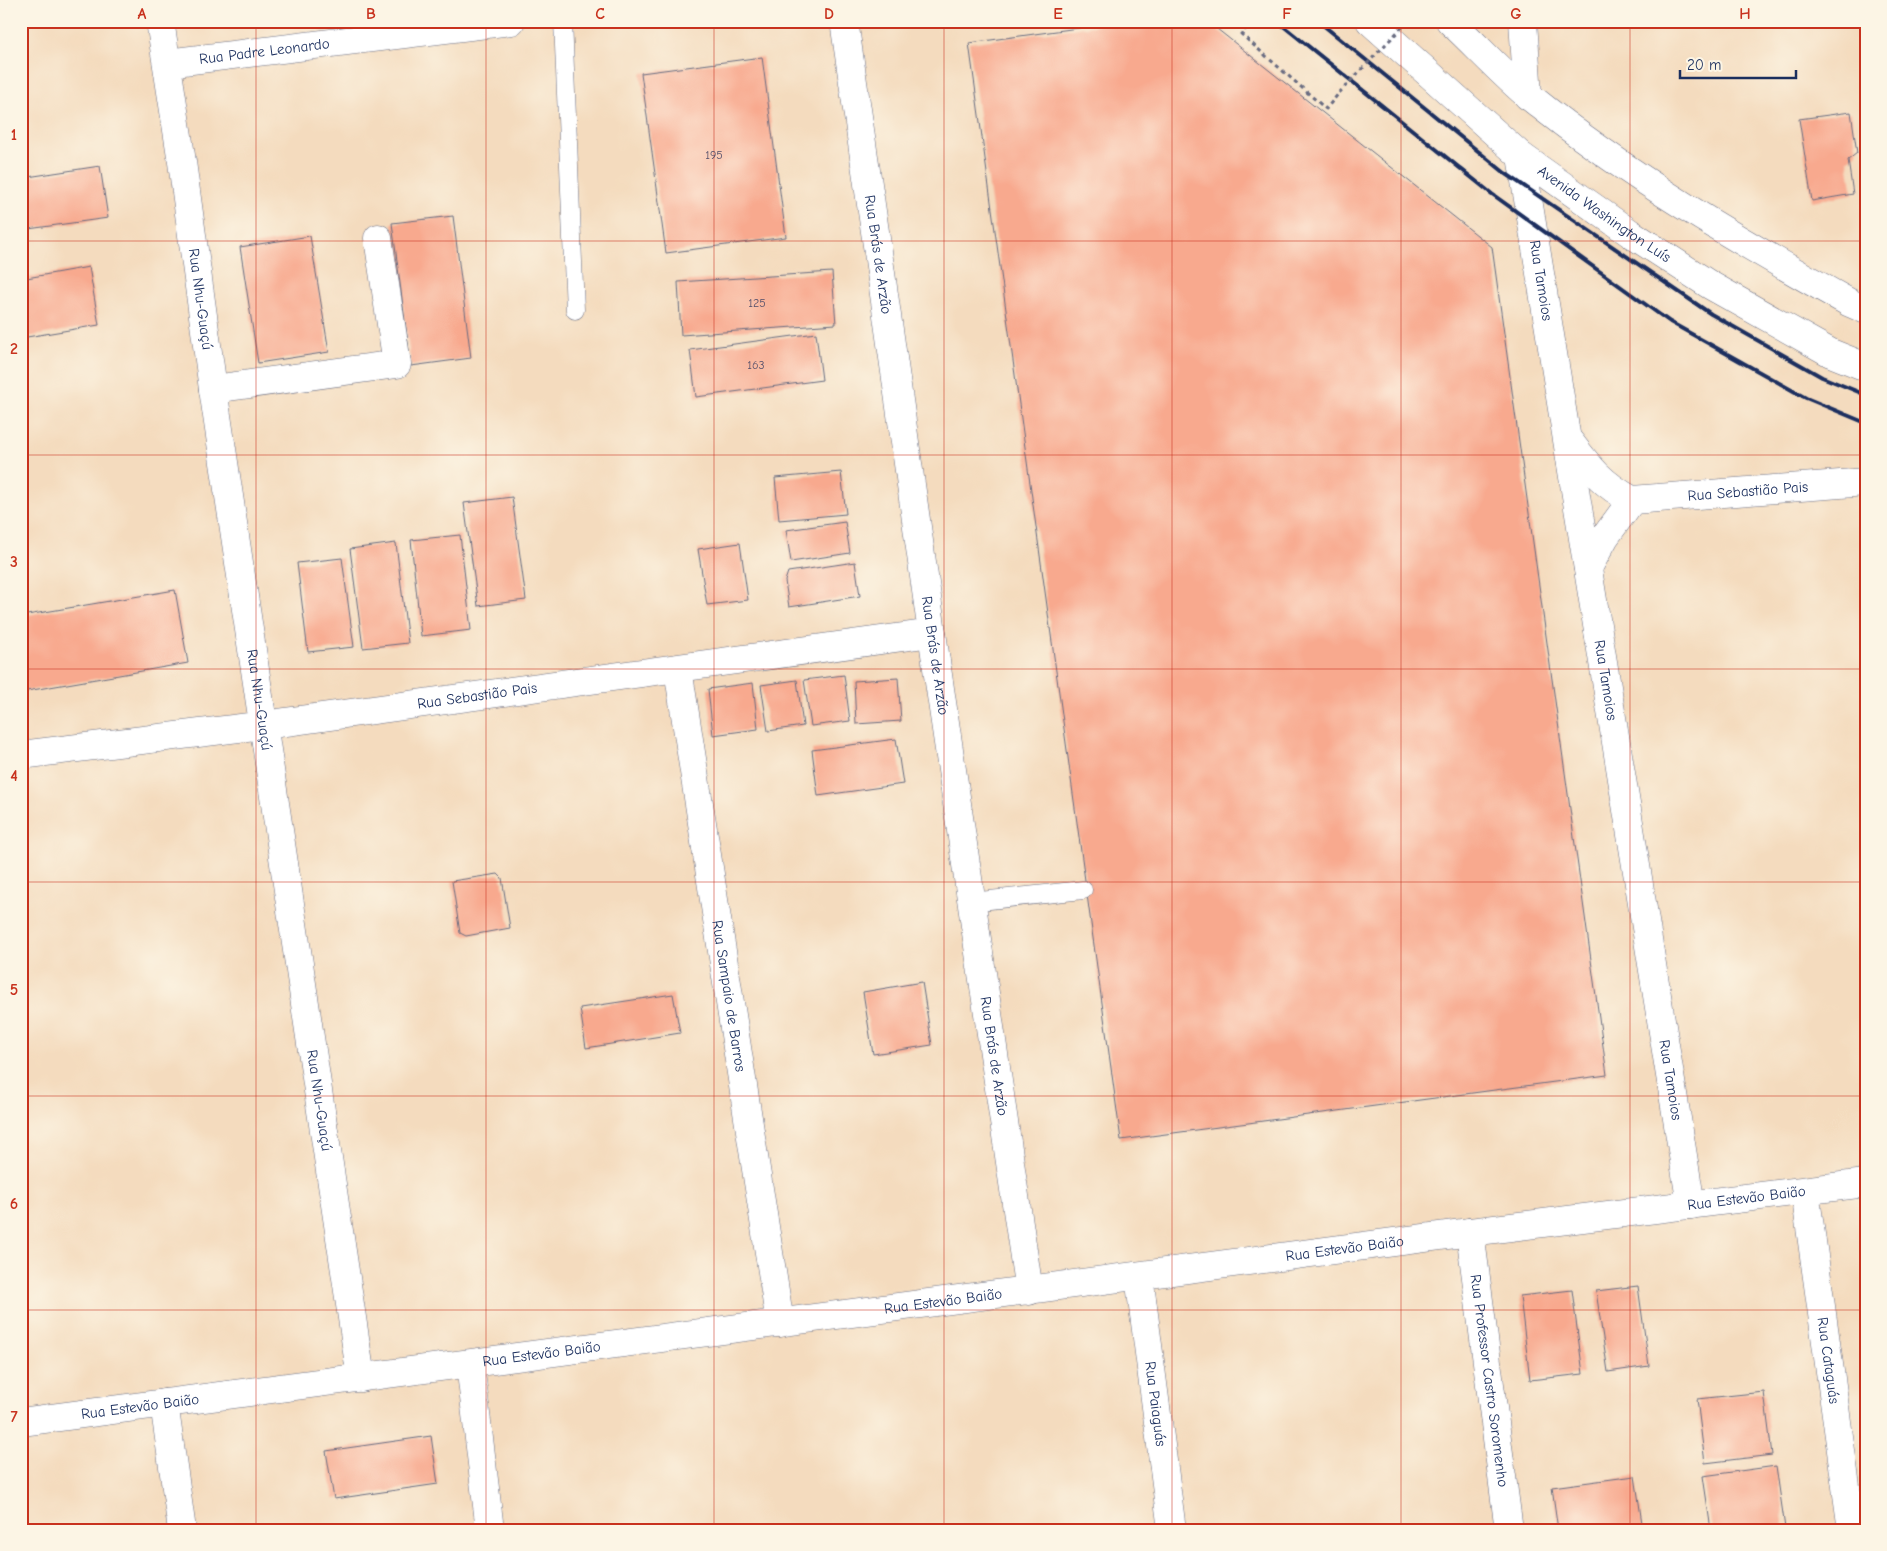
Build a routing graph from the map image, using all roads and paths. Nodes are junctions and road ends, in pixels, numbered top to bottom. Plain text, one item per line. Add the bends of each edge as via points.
1 (160, 21) edge
2 (510, 21) edge
3 (563, 21) edge
4 (844, 21) edge
5 (1252, 21) edge
6 (1370, 21) edge
7 (1408, 21) edge
8 (1450, 21) edge
9 (1523, 21) edge
10 (166, 63) junction
11 (1528, 96) junction
12 (1520, 156) junction
13 (378, 238) dead end
14 (575, 310) dead end
15 (1866, 310) edge
16 (1866, 367) edge
17 (213, 389) junction
18 (1567, 438) junction
19 (1866, 482) edge
20 (1632, 500) junction
21 (1588, 568) junction
22 (932, 632) junction
23 (678, 668) junction
24 (264, 725) junction
25 (21, 755) edge
26 (1082, 890) dead end
27 (971, 902) junction
28 (1866, 1183) edge
29 (1805, 1191) junction
30 (1692, 1205) junction
31 (1470, 1232) junction
32 (1139, 1276) junction
33 (1029, 1290) junction
34 (780, 1323) junction
35 (470, 1364) junction
36 (361, 1378) junction
37 (164, 1403) junction
38 (21, 1422) edge
39 (182, 1530) edge
40 (490, 1530) edge
41 (1172, 1530) edge
42 (1509, 1530) edge
43 (1852, 1530) edge

1 - 10 main road, Rua Nhu-Guaçú
2 - 10 main road, Rua Padre Leonardo
3 - 14 lane
4 - 22 main road, Rua Brás de Arzão
5 - 7 path, bridge via 1240,34 1326,108
6 - 12 main road, Avenida Washington Luís
8 - 11 main road
9 - 11 main road
10 - 17 main road, Rua Nhu-Guaçú
11 - 15 main road via 1611,159 1693,211 1742,242
12 - 16 main road, Avenida Washington Luís via 1710,285 1831,353
12 - 18 main road, Rua Tamoios
13 - 17 main road via 397,364
17 - 24 main road, Rua Nhu-Guaçú
18 - 20 main road via 1595,474
18 - 21 main road, Rua Tamoios
19 - 20 main road, Rua Sebastião Pais
20 - 21 main road via 1604,537
21 - 30 main road, Rua Tamoios
22 - 23 main road, Rua Sebastião Pais
22 - 27 main road, Rua Brás de Arzão
23 - 24 main road, Rua Sebastião Pais
23 - 34 main road, Rua Sampaio de Barros
24 - 25 main road, Rua Sebastião Pais
24 - 36 main road, Rua Nhu-Guaçú
26 - 27 lane
27 - 33 main road, Rua Brás de Arzão
28 - 29 main road, Rua Estevão Baião
29 - 30 main road, Rua Estevão Baião
29 - 43 main road, Rua Cataguás
30 - 31 main road, Rua Estevão Baião
31 - 32 main road, Rua Estevão Baião
31 - 42 main road, Rua Professor Castro Soromenho
32 - 33 main road, Rua Estevão Baião
32 - 41 main road, Rua Paiaguás
33 - 34 main road, Rua Estevão Baião
34 - 35 main road, Rua Estevão Baião
35 - 36 main road, Rua Estevão Baião
35 - 40 main road
36 - 37 main road, Rua Estevão Baião
37 - 38 main road, Rua Estevão Baião
37 - 39 main road

